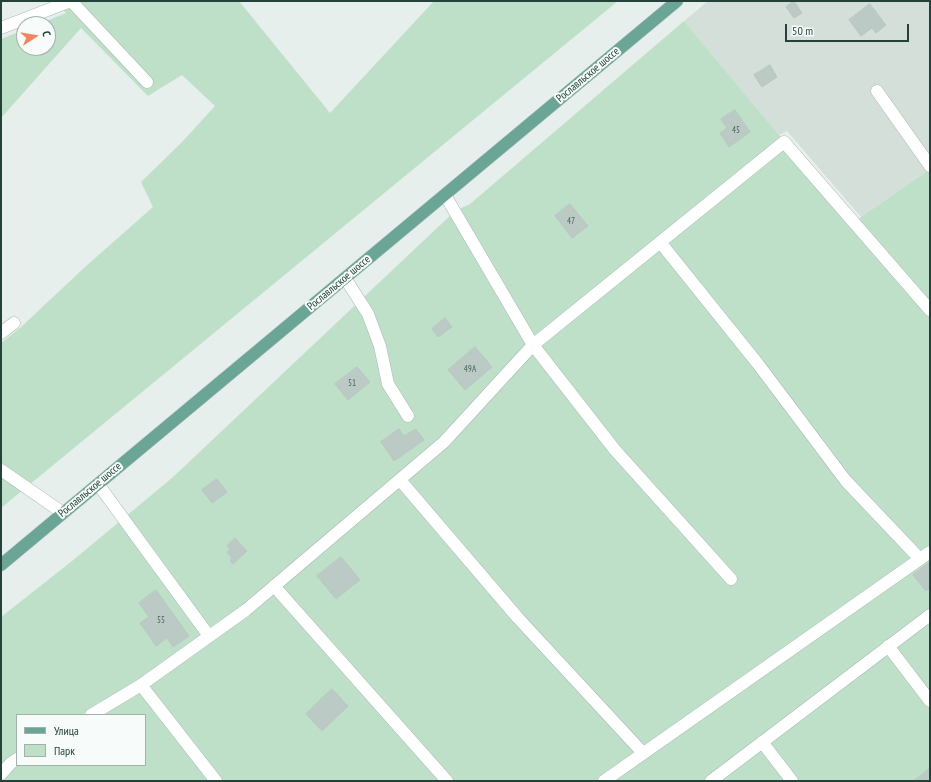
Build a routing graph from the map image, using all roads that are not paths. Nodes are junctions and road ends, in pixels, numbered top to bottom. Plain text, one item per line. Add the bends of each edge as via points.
1 (677, 1) edge
2 (1, 28) edge
3 (147, 82) dead end
4 (877, 91) dead end
5 (930, 166) edge
6 (445, 195) junction
7 (660, 242) junction
8 (345, 278) junction
9 (930, 310) edge
10 (14, 324) dead end
11 (1, 333) edge
12 (534, 345) junction
13 (408, 416) dead end
14 (1, 470) edge
15 (400, 480) junction
16 (98, 484) junction
17 (63, 512) junction
18 (930, 552) edge
19 (920, 559) junction
20 (1, 564) edge
21 (731, 579) dead end
22 (274, 586) junction
23 (930, 614) edge
24 (209, 636) junction
25 (888, 646) junction
26 (141, 685) junction
27 (930, 701) edge
28 (93, 714) edge
29 (762, 742) junction
30 (643, 753) junction
31 (16, 760) edge
32 (1, 774) edge
33 (216, 781) edge
34 (447, 781) edge
35 (604, 781) edge
36 (711, 781) edge
37 (792, 781) edge

1 - 6 main road, Рославльское шоссе
2 - 3 lane via 71,1
4 - 5 lane
6 - 8 main road, Рославльское шоссе
6 - 12 lane
7 - 9 lane via 784,142
7 - 12 lane
7 - 19 lane via 758,364 846,482
8 - 13 lane via 368,314 380,346 388,384
8 - 16 main road, Рославльское шоссе
10 - 11 lane
12 - 15 lane via 444,442
12 - 21 lane via 615,450
14 - 17 lane
15 - 22 lane
15 - 30 lane via 518,618
16 - 17 main road, Рославльское шоссе
16 - 24 lane
17 - 20 main road, Рославльское шоссе
18 - 19 lane
19 - 30 lane
22 - 24 lane
22 - 34 lane
23 - 25 lane
24 - 26 lane
25 - 27 lane
25 - 29 lane
26 - 28 lane
26 - 33 lane
29 - 36 lane
29 - 37 lane
30 - 35 lane
31 - 32 lane

